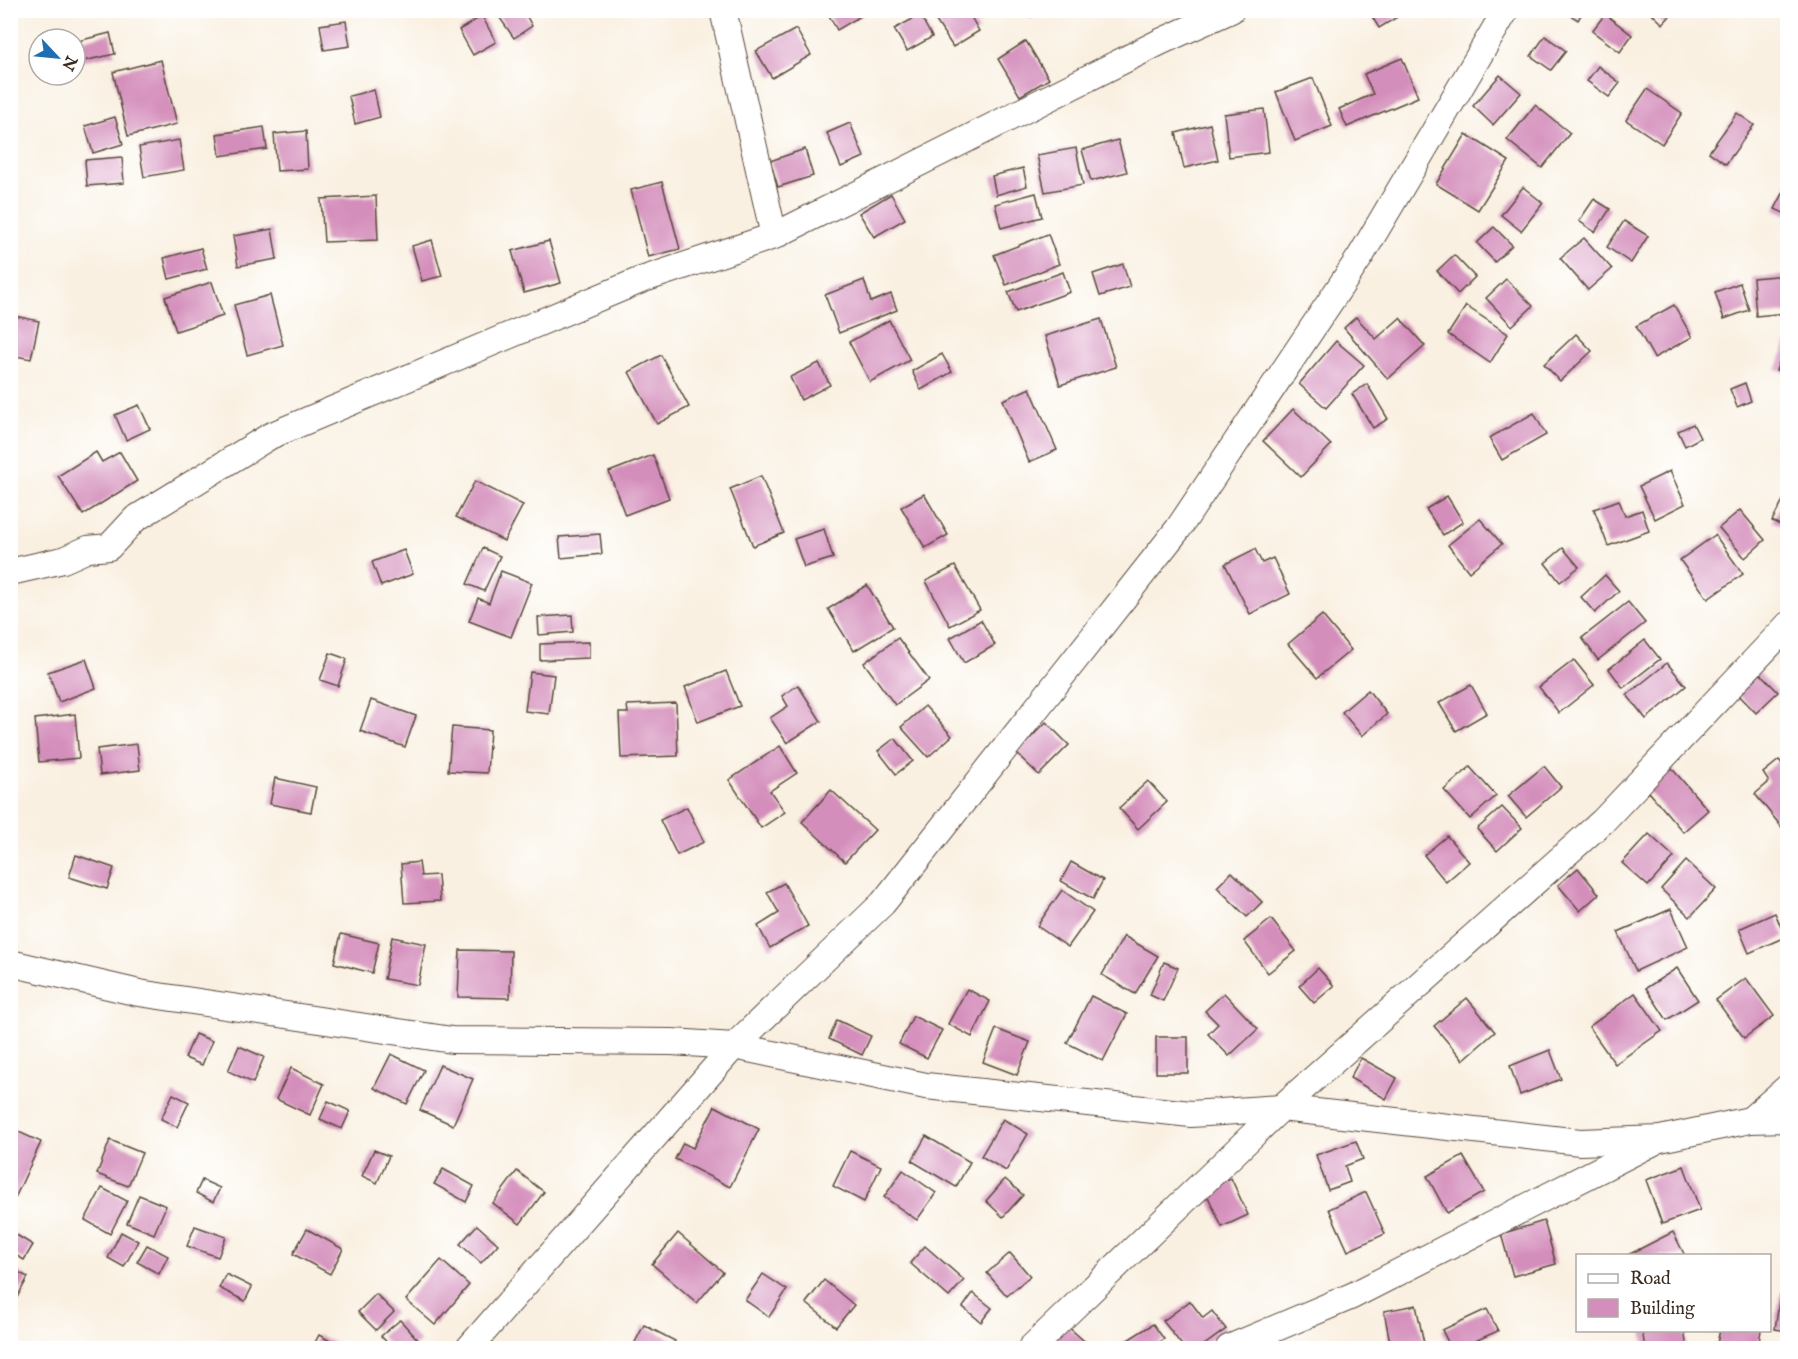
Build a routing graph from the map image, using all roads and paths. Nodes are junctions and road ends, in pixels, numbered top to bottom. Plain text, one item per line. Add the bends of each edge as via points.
1 (723, 10) edge
2 (1231, 10) edge
3 (1506, 10) edge
4 (774, 236) junction
5 (10, 572) edge
6 (1788, 625) edge
7 (10, 963) edge
8 (734, 1046) junction
9 (1788, 1087) edge
10 (1281, 1108) junction
11 (1788, 1119) edge
12 (1750, 1120) junction
13 (1660, 1139) junction
14 (469, 1348) edge
15 (1031, 1348) edge
16 (1229, 1348) edge

1 - 4 street
2 - 4 street
3 - 8 street via 1360,257 1178,529 884,903
4 - 5 street via 641,280 270,436 135,519 109,547 88,549 63,560
6 - 10 street via 1603,821
7 - 8 street via 139,993 452,1040
8 - 10 street via 926,1086 1191,1114
8 - 14 street
9 - 12 street
10 - 13 street via 1580,1142
10 - 15 street
11 - 12 street
12 - 13 street
13 - 16 street via 1352,1296

